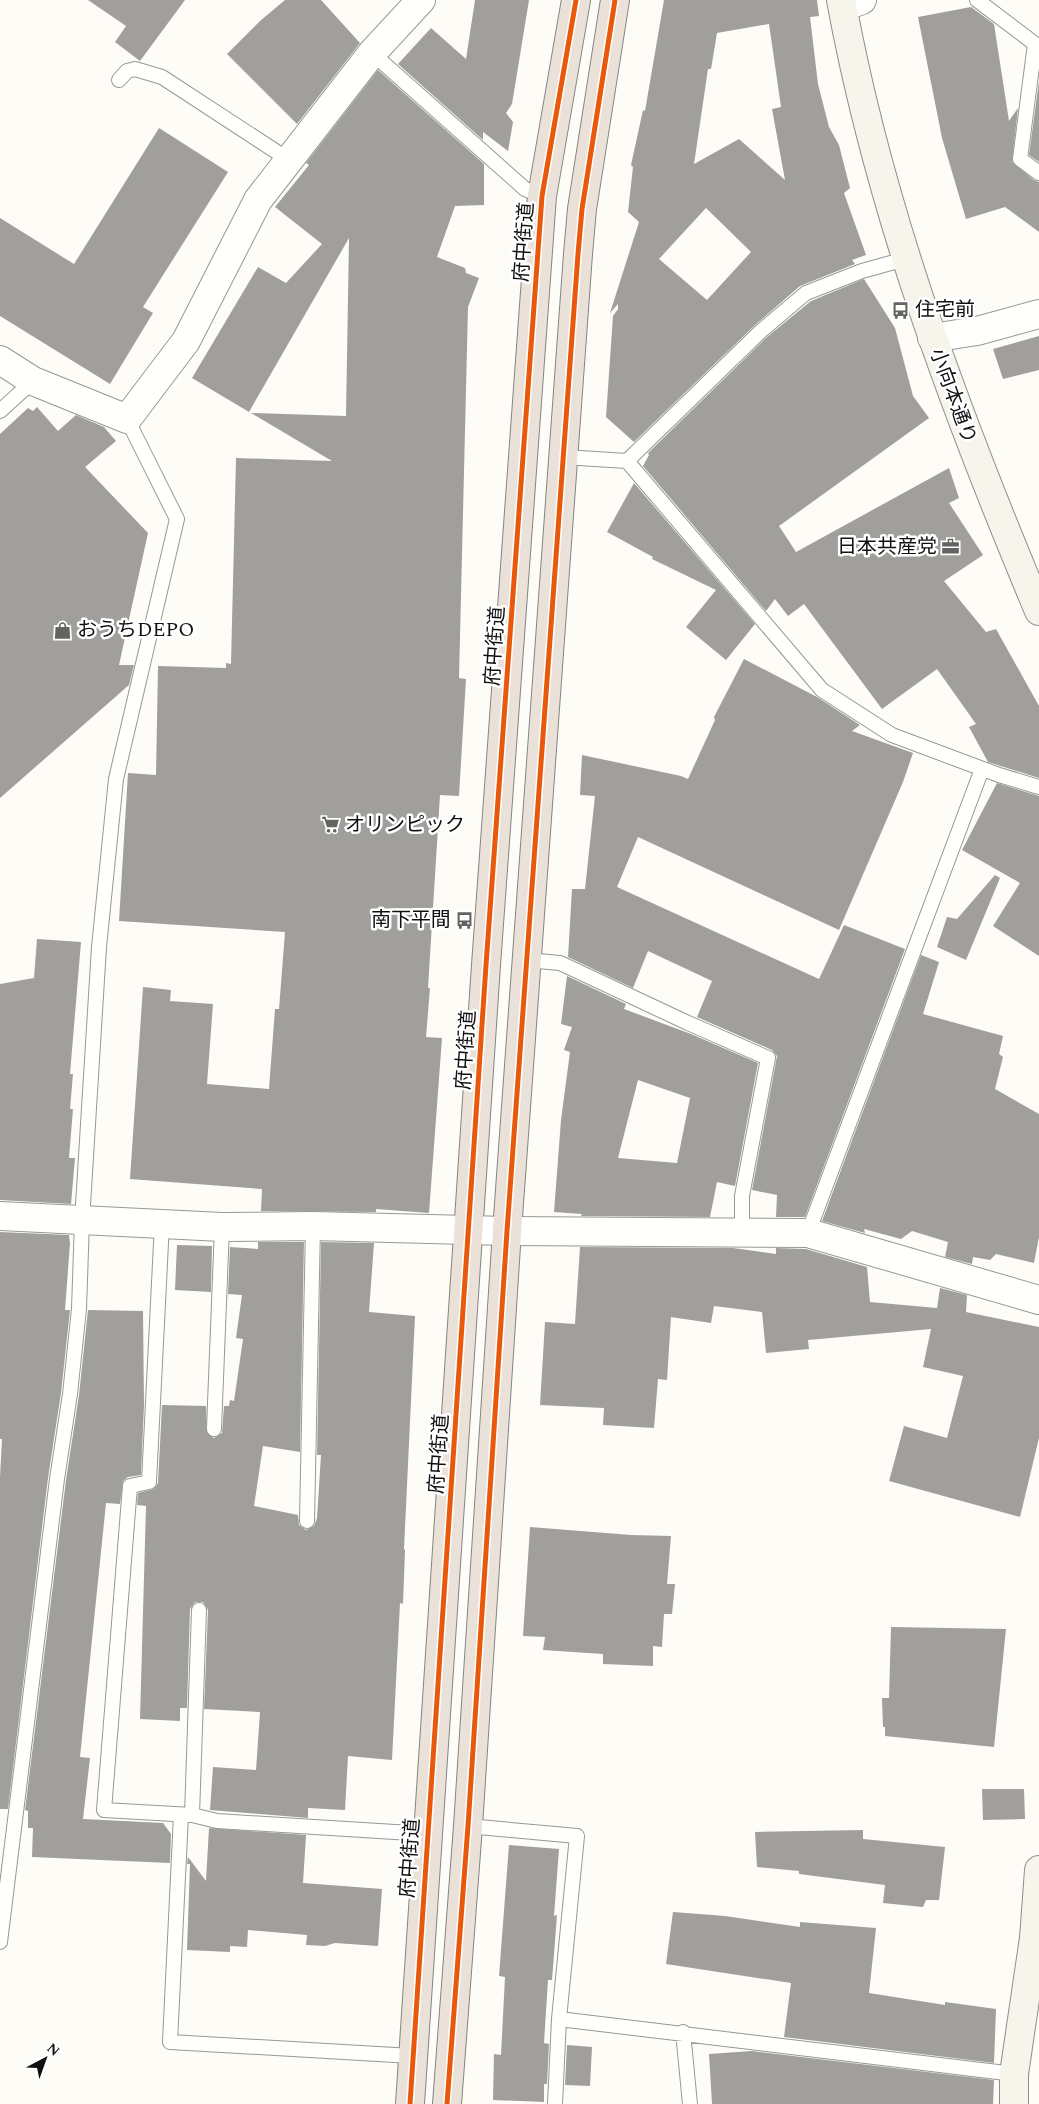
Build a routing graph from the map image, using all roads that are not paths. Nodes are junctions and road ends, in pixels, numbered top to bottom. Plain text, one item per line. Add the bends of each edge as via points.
1 (421, 0) edge
2 (576, 0) edge
3 (615, 0) edge
4 (978, 0) edge
5 (849, 2) edge
6 (1037, 45) edge
7 (372, 53) junction
8 (119, 80) dead end
9 (288, 160) junction
10 (1039, 173) edge
11 (542, 196) junction
12 (905, 259) junction
13 (1039, 314) edge
14 (932, 338) junction
15 (0, 360) edge
16 (33, 381) junction
17 (0, 411) edge
18 (127, 420) junction
19 (563, 457) junction
20 (627, 461) junction
21 (1039, 611) edge
22 (982, 769) junction
23 (1039, 787) edge
24 (526, 960) junction
25 (0, 1216) edge
26 (82, 1221) junction
27 (162, 1223) junction
28 (313, 1226) junction
29 (222, 1227) junction
30 (470, 1230) junction
31 (507, 1231) junction
32 (742, 1232) junction
33 (808, 1233) junction
34 (1039, 1300) edge
35 (214, 1429) dead end
36 (306, 1521) dead end
37 (199, 1610) dead end
38 (186, 1815) junction
39 (468, 1826) junction
40 (427, 1834) junction
41 (1039, 1870) edge
42 (0, 1942) edge
43 (559, 2019) junction
44 (683, 2032) junction
45 (412, 2056) junction
46 (1014, 2074) junction
47 (410, 2104) edge
48 (447, 2104) edge
49 (555, 2104) edge
50 (690, 2104) edge
51 (1014, 2104) edge

1 - 7 street
2 - 11 highway, 府中街道
3 - 19 highway via 582,208
4 - 6 lane
5 - 12 street, 小向本通り via 873,140
6 - 10 lane via 1020,159
7 - 9 street
7 - 11 lane via 525,189
8 - 9 lane via 127,71 134,69 162,77
9 - 18 street via 258,200 186,341
11 - 30 highway, 府中街道 via 486,964
12 - 14 street, 小向本通り
12 - 20 lane via 862,271 806,293
13 - 14 street via 976,331
14 - 21 street, 小向本通り
15 - 16 street
16 - 17 lane
16 - 18 street
18 - 26 lane via 176,518 116,779 99,946
19 - 20 lane
19 - 24 highway
20 - 22 lane via 822,690 892,735
22 - 23 lane
22 - 33 lane
24 - 31 highway
24 - 32 lane via 560,963 768,1058 742,1196
25 - 26 street
26 - 27 street
26 - 42 lane via 79,1309 70,1394
27 - 29 street
27 - 38 lane via 150,1482 130,1486 104,1810
28 - 29 street
28 - 30 street
28 - 36 lane
29 - 35 lane
30 - 31 street
30 - 40 highway, 府中街道
31 - 32 street
31 - 39 highway
32 - 33 street
33 - 34 street
37 - 38 lane
38 - 40 lane via 217,1821
38 - 45 lane via 170,2042
39 - 43 lane via 577,1836
39 - 48 highway
40 - 45 highway, 府中街道
41 - 46 street via 1034,1938
43 - 44 lane
43 - 49 lane
44 - 46 lane
44 - 50 lane
45 - 47 highway, 府中街道
46 - 51 street

